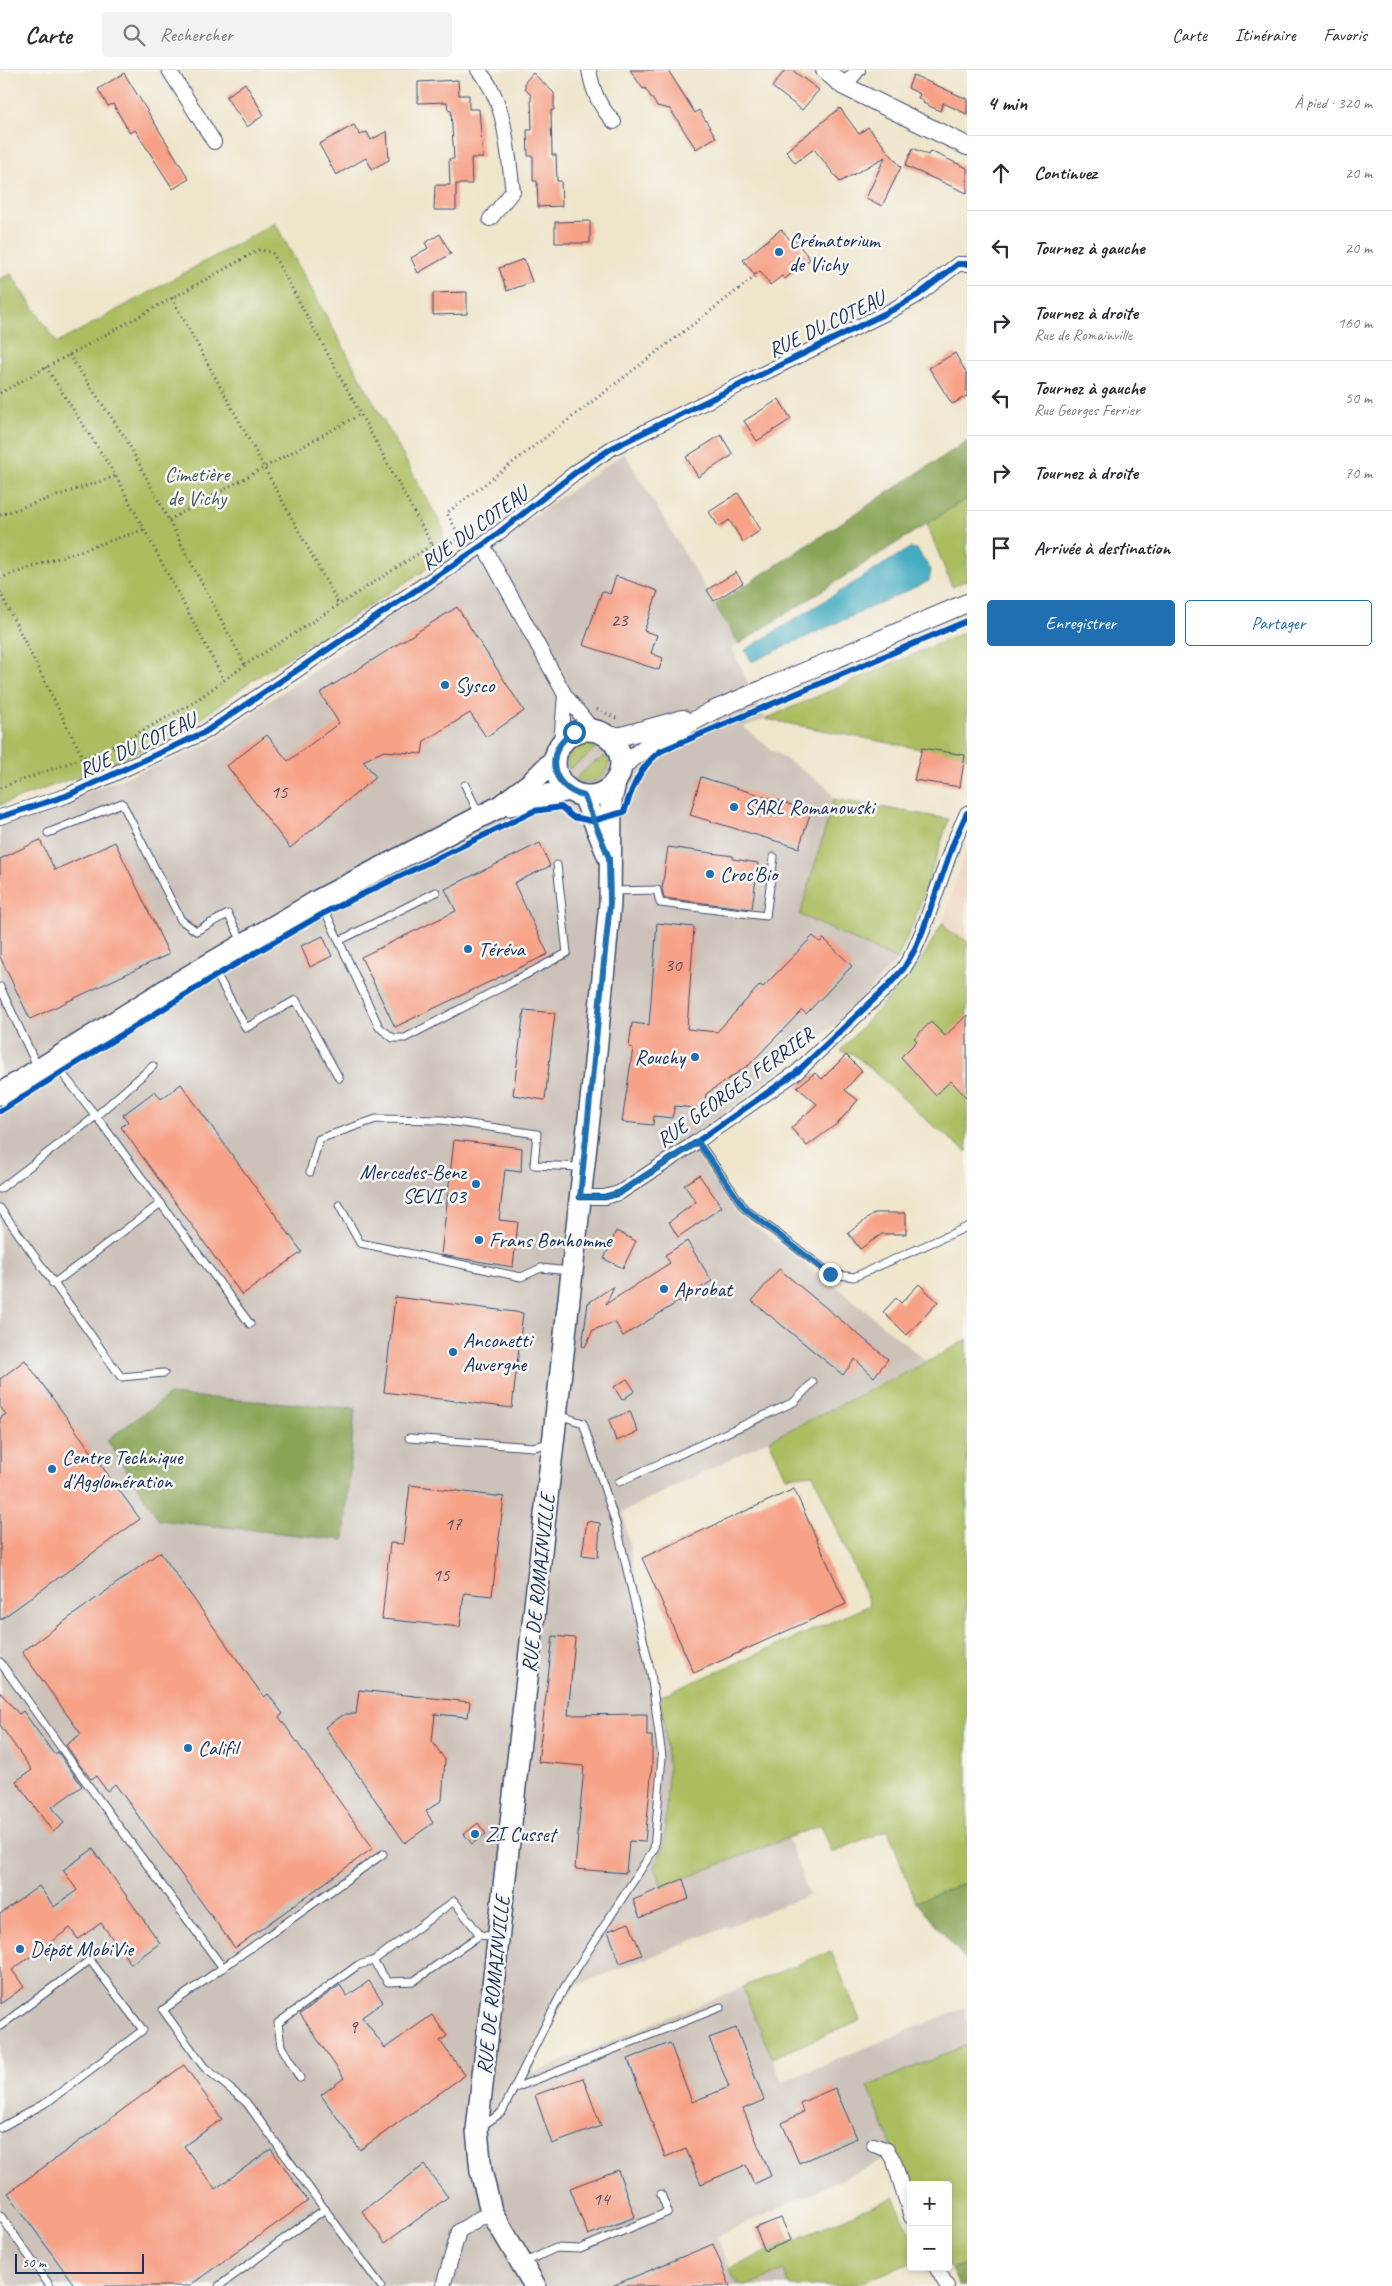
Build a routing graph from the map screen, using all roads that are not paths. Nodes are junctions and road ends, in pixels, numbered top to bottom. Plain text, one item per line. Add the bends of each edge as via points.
1 (169, 70) edge
2 (478, 70) edge
3 (589, 70) edge
4 (825, 70) edge
5 (858, 70) edge
6 (844, 86) junction
7 (614, 122) dead end
8 (214, 142) dead end
9 (967, 146) edge
10 (490, 218) dead end
11 (963, 264) edge
12 (483, 546) junction
13 (967, 603) edge
14 (565, 694) junction
15 (716, 709) junction
16 (606, 728) junction
17 (558, 751) junction
18 (618, 775) junction
19 (465, 786) dead end
20 (576, 793) junction
21 (499, 807) junction
22 (967, 813) edge
23 (0, 817) edge
24 (480, 817) junction
25 (48, 834) dead end
26 (774, 857) dead end
27 (609, 858) junction
28 (557, 865) dead end
29 (610, 891) junction
30 (436, 892) dead end
31 (319, 900) junction
32 (339, 941) junction
33 (243, 944) junction
34 (210, 963) junction
35 (0, 990) edge
36 (46, 1065) junction
37 (152, 1066) dead end
38 (339, 1078) dead end
39 (0, 1094) edge
40 (96, 1116) junction
41 (698, 1142) junction
42 (584, 1167) junction
43 (310, 1172) dead end
44 (0, 1189) edge
45 (580, 1197) junction
46 (161, 1203) junction
47 (339, 1205) dead end
48 (0, 1208) edge
49 (967, 1227) edge
50 (572, 1271) junction
51 (54, 1284) junction
52 (250, 1324) dead end
53 (164, 1373) dead end
54 (814, 1382) dead end
55 (556, 1414) junction
56 (409, 1438) dead end
57 (553, 1443) junction
58 (619, 1482) dead end
59 (0, 1662) edge
60 (383, 1854) dead end
61 (489, 1937) junction
62 (373, 1961) junction
63 (223, 1968) junction
64 (721, 2007) dead end
65 (0, 2026) edge
66 (300, 2078) dead end
67 (515, 2088) junction
68 (0, 2128) edge
69 (477, 2130) junction
70 (874, 2144) dead end
71 (661, 2194) dead end
72 (907, 2204) edge
73 (325, 2209) junction
74 (491, 2211) junction
75 (0, 2215) edge
76 (522, 2263) junction
77 (938, 2271) edge
78 (50, 2286) edge
79 (219, 2286) edge
80 (381, 2286) edge
81 (443, 2286) edge
82 (535, 2286) edge
83 (946, 2286) edge

1 - 8 street
2 - 10 street via 501,112 513,191
3 - 7 street via 593,93
4 - 6 street
5 - 6 street
6 - 9 street
11 - 12 street, RUE DU COTEAU via 894,309 612,448 576,472
12 - 14 street
12 - 23 street, RUE DU COTEAU via 205,732 66,796
13 - 15 street
14 - 16 street
14 - 17 street
15 - 16 street via 622,736
15 - 18 street via 645,748
16 - 17 main road via 574,732
16 - 18 main road via 619,750
17 - 20 main road via 557,776
17 - 21 main road via 532,782
18 - 20 main road via 601,794
18 - 27 main road, RUE DE ROMAINVILLE via 611,800
19 - 24 lane
20 - 21 main road
20 - 27 main road, RUE DE ROMAINVILLE
21 - 24 main road
22 - 41 street, RUE GEORGES FERRIER via 924,930 904,968 839,1035 797,1072
24 - 31 main road
25 - 33 lane via 122,803 180,920 196,931 228,914
26 - 29 lane via 766,916 660,903 657,890
27 - 29 main road, RUE DE ROMAINVILLE
28 - 32 lane via 567,953 405,1038 393,1038 380,1027
29 - 42 main road, RUE DE ROMAINVILLE
30 - 32 lane
31 - 32 lane
31 - 33 main road
33 - 34 main road
34 - 36 main road
34 - 38 lane via 246,1028 296,1000
35 - 36 lane
36 - 39 main road
36 - 40 lane
37 - 40 lane
40 - 44 lane
40 - 46 lane
41 - 45 street, RUE GEORGES FERRIER via 619,1193 605,1197
41 - 49 lane via 745,1209 830,1274 854,1277
42 - 43 lane via 534,1165 537,1134 442,1120 376,1118 319,1138
42 - 45 main road, RUE DE ROMAINVILLE
45 - 50 main road, RUE DE ROMAINVILLE
46 - 51 lane
46 - 52 lane
47 - 50 lane via 360,1243 521,1277 541,1268
48 - 51 lane
50 - 55 main road, RUE DE ROMAINVILLE
51 - 53 lane via 121,1377
54 - 58 lane via 794,1402
55 - 57 main road, RUE DE ROMAINVILLE
55 - 67 lane via 583,1423 616,1527 651,1673 662,1758 654,1849 564,1988
56 - 57 lane via 532,1447
57 - 61 main road, RUE DE ROMAINVILLE
59 - 63 lane
60 - 63 lane
61 - 62 lane via 414,1981 388,1982
61 - 62 lane via 454,1901
61 - 69 main road, RUE DE ROMAINVILLE
62 - 66 lane via 358,1965 278,2023 280,2046
63 - 73 lane via 163,2010 204,2067 246,2102
64 - 67 lane
65 - 68 lane via 90,1960 143,2030 49,2101
67 - 69 lane via 502,2112
69 - 74 main road, RUE DE ROMAINVILLE via 481,2171
70 - 72 street via 887,2150 894,2161
71 - 76 lane via 668,2212 580,2249 556,2248
73 - 79 lane
73 - 80 lane
74 - 76 main road, RUE DE ROMAINVILLE
74 - 81 street via 458,2231
75 - 78 lane
76 - 82 main road, RUE DE ROMAINVILLE
77 - 83 street

